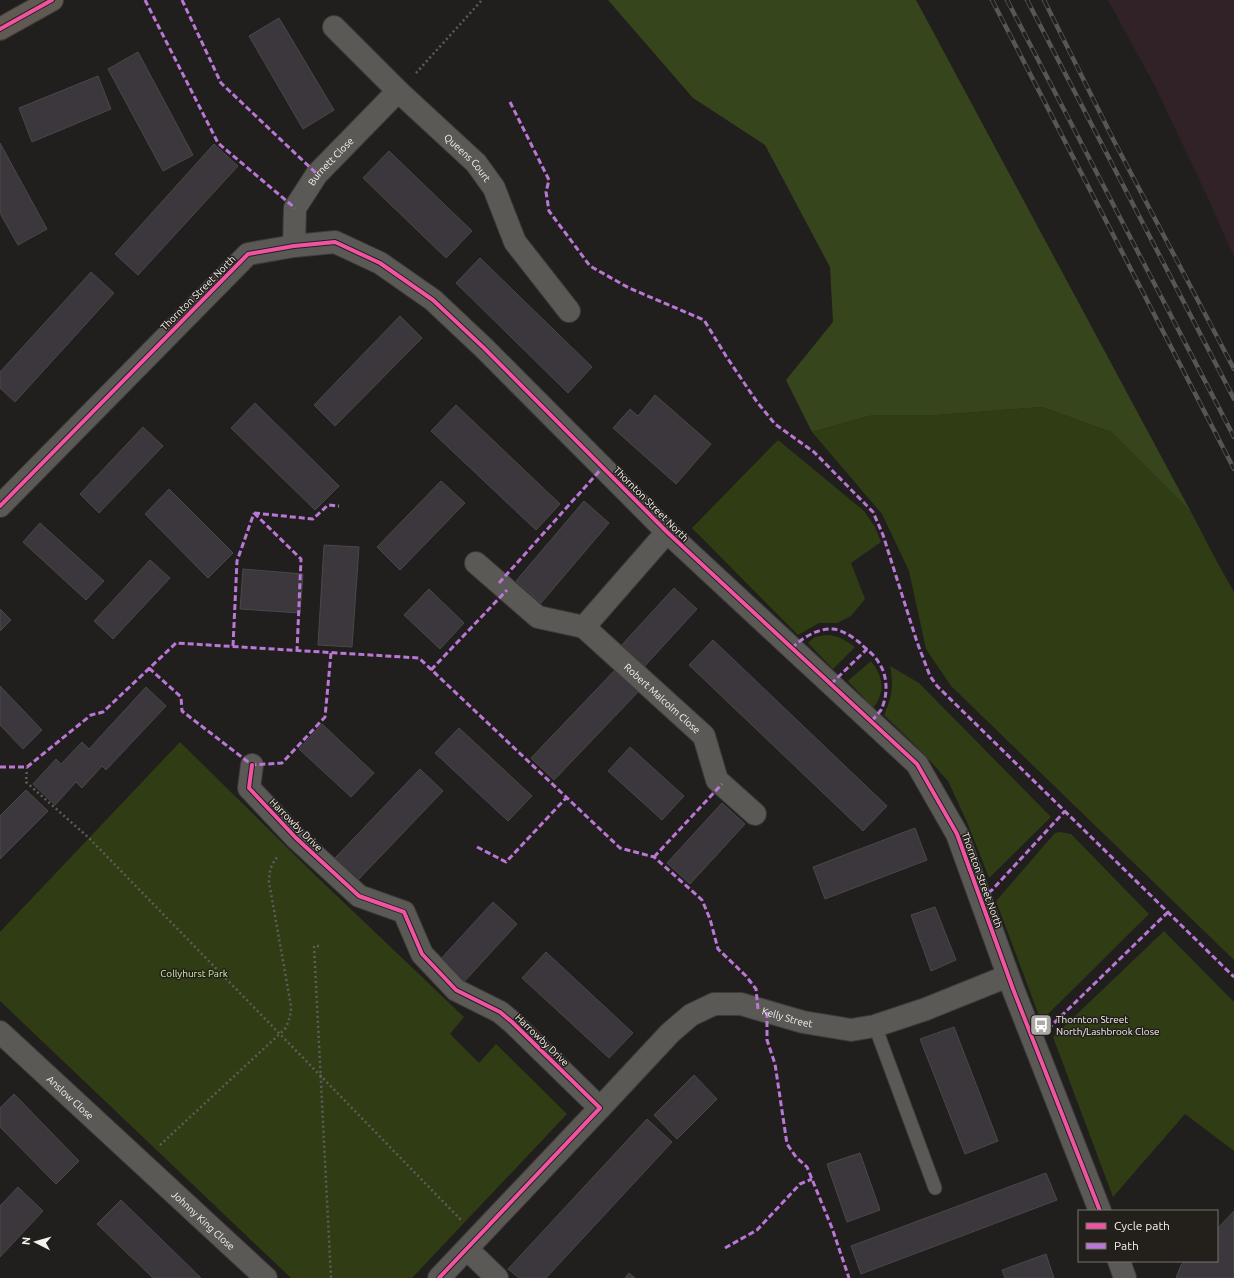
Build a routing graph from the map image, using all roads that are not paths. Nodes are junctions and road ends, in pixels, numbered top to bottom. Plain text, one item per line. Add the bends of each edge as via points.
1 (52, 0) edge
2 (334, 27) dead end
3 (0, 29) edge
4 (398, 91) junction
5 (294, 246) junction
6 (569, 311) dead end
7 (0, 506) edge
8 (667, 532) junction
9 (476, 563) dead end
10 (584, 627) junction
11 (252, 765) dead end
12 (755, 814) dead end
13 (1008, 976) junction
14 (875, 1026) junction
15 (0, 1032) edge
16 (600, 1108) junction
17 (142, 1163) joint
18 (935, 1188) dead end
19 (1100, 1210) edge
20 (473, 1243) junction
21 (1119, 1262) edge
22 (266, 1278) edge
23 (439, 1278) edge
24 (497, 1278) edge
25 (1125, 1278) edge

1 - 3 highway
2 - 4 street, Queens Court
4 - 5 street, Burnett Close via 317,174 307,188 294,208
4 - 6 street, Queens Court via 476,163 494,188 515,242
5 - 7 street, Thornton Street North via 248,254
5 - 8 street, Thornton Street North via 335,242 380,264 433,300
8 - 10 street
8 - 13 street, Thornton Street North via 917,764 957,834
9 - 10 street, Robert Malcolm Close via 538,617
10 - 12 street, Robert Malcolm Close via 704,736 717,780
11 - 16 street, Harrowby Drive via 249,788 296,838 359,896 404,912 422,954 456,990 500,1012
13 - 14 street, Kelly Street via 926,1009
13 - 19 street, Thornton Street North
14 - 16 street, Kelly Street via 851,1030 832,1028 741,1004 714,1004 691,1015 670,1032
14 - 18 lane
15 - 17 street, Anslow Close
16 - 20 street
17 - 22 street, Johnny King Close
20 - 23 street
20 - 24 street
21 - 25 street

